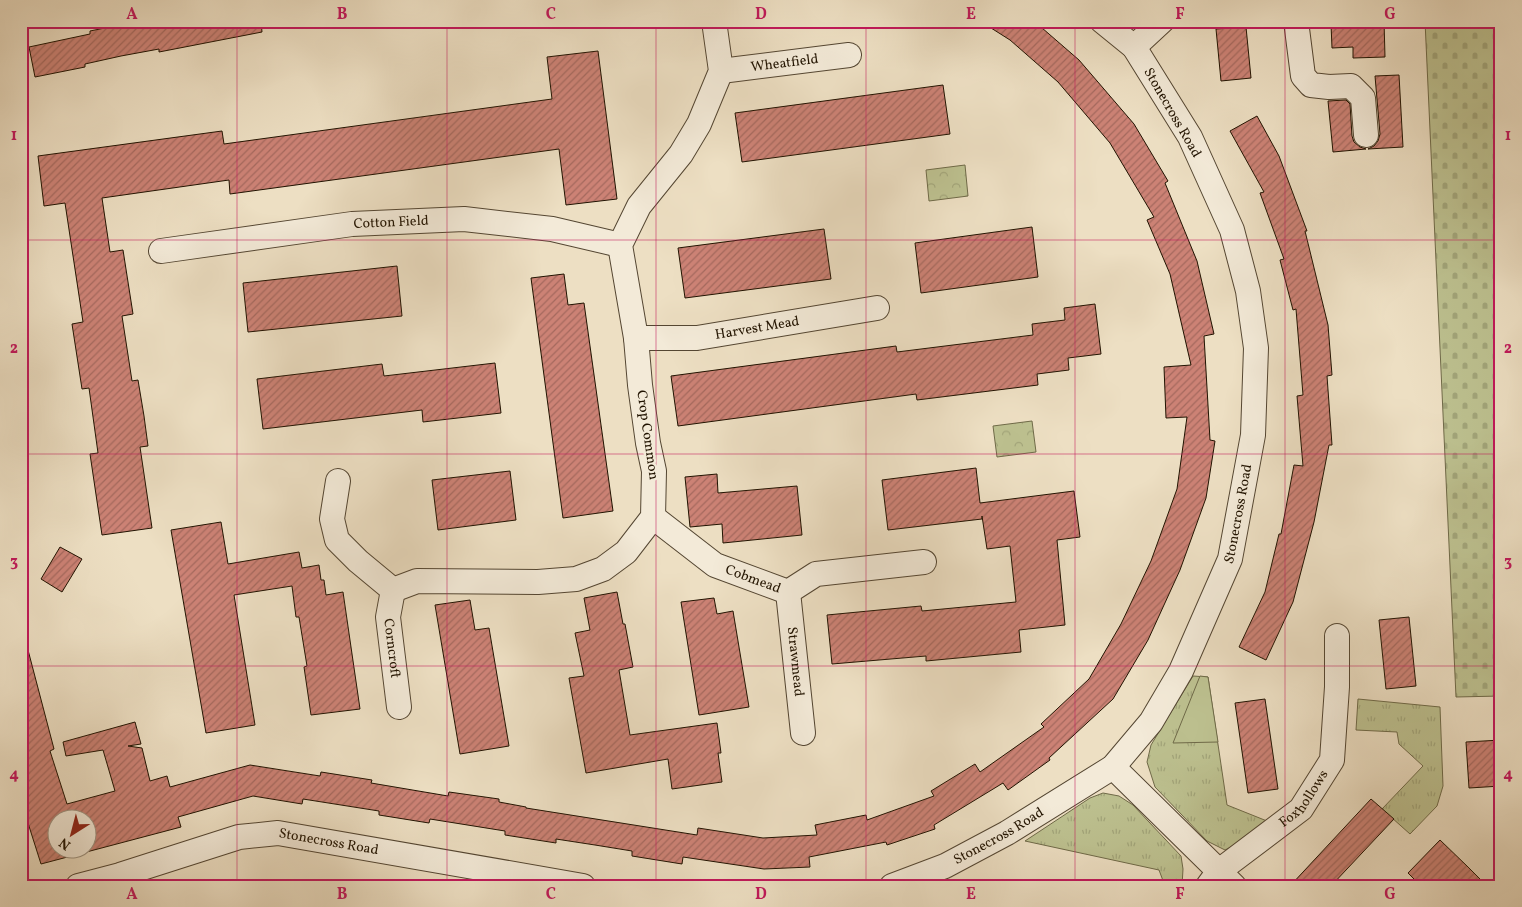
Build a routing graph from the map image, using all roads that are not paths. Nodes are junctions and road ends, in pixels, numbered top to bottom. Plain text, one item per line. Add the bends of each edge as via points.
1 (714, 21) edge
2 (1102, 21) edge
3 (1162, 21) edge
4 (1296, 21) edge
5 (1134, 47) junction
6 (849, 55) dead end
7 (721, 71) junction
8 (1366, 135) dead end
9 (620, 244) junction
10 (161, 251) dead end
11 (877, 308) dead end
12 (636, 338) junction
13 (338, 481) dead end
14 (652, 517) junction
15 (924, 562) dead end
16 (394, 590) junction
17 (788, 592) junction
18 (1337, 636) dead end
19 (399, 707) dead end
20 (802, 733) dead end
21 (1113, 766) junction
22 (1220, 881) edge
23 (78, 886) edge
24 (583, 886) edge
25 (892, 886) edge

1 - 7 street
2 - 5 street, Stonecross Road
3 - 5 street
4 - 8 street via 1303,76 1310,85 1351,86 1363,98
5 - 21 street, Stonecross Road via 1190,137 1232,230 1248,291 1256,348 1253,435 1230,559 1181,671 1151,722
6 - 7 street, Wheatfield
7 - 9 street via 699,124 681,154 640,206
9 - 10 street, Cotton Field via 552,229 464,219 352,224
9 - 12 street, Crop Common
11 - 12 street, Harvest Mead via 697,338
12 - 14 street, Crop Common via 654,471
13 - 16 street via 332,519 337,540
14 - 16 street via 626,552 603,569 576,579 538,582 417,581
14 - 17 street, Cobmead via 715,565
15 - 17 street, Cobmead via 816,574
16 - 19 street, Corncroft via 388,617
17 - 20 street, Strawmead
18 - 22 street, Foxhollows via 1332,760 1301,809
21 - 22 street, Foxhollows
21 - 25 street, Stonecross Road via 1007,833 945,866
23 - 24 street, Stonecross Road via 239,837 278,833

